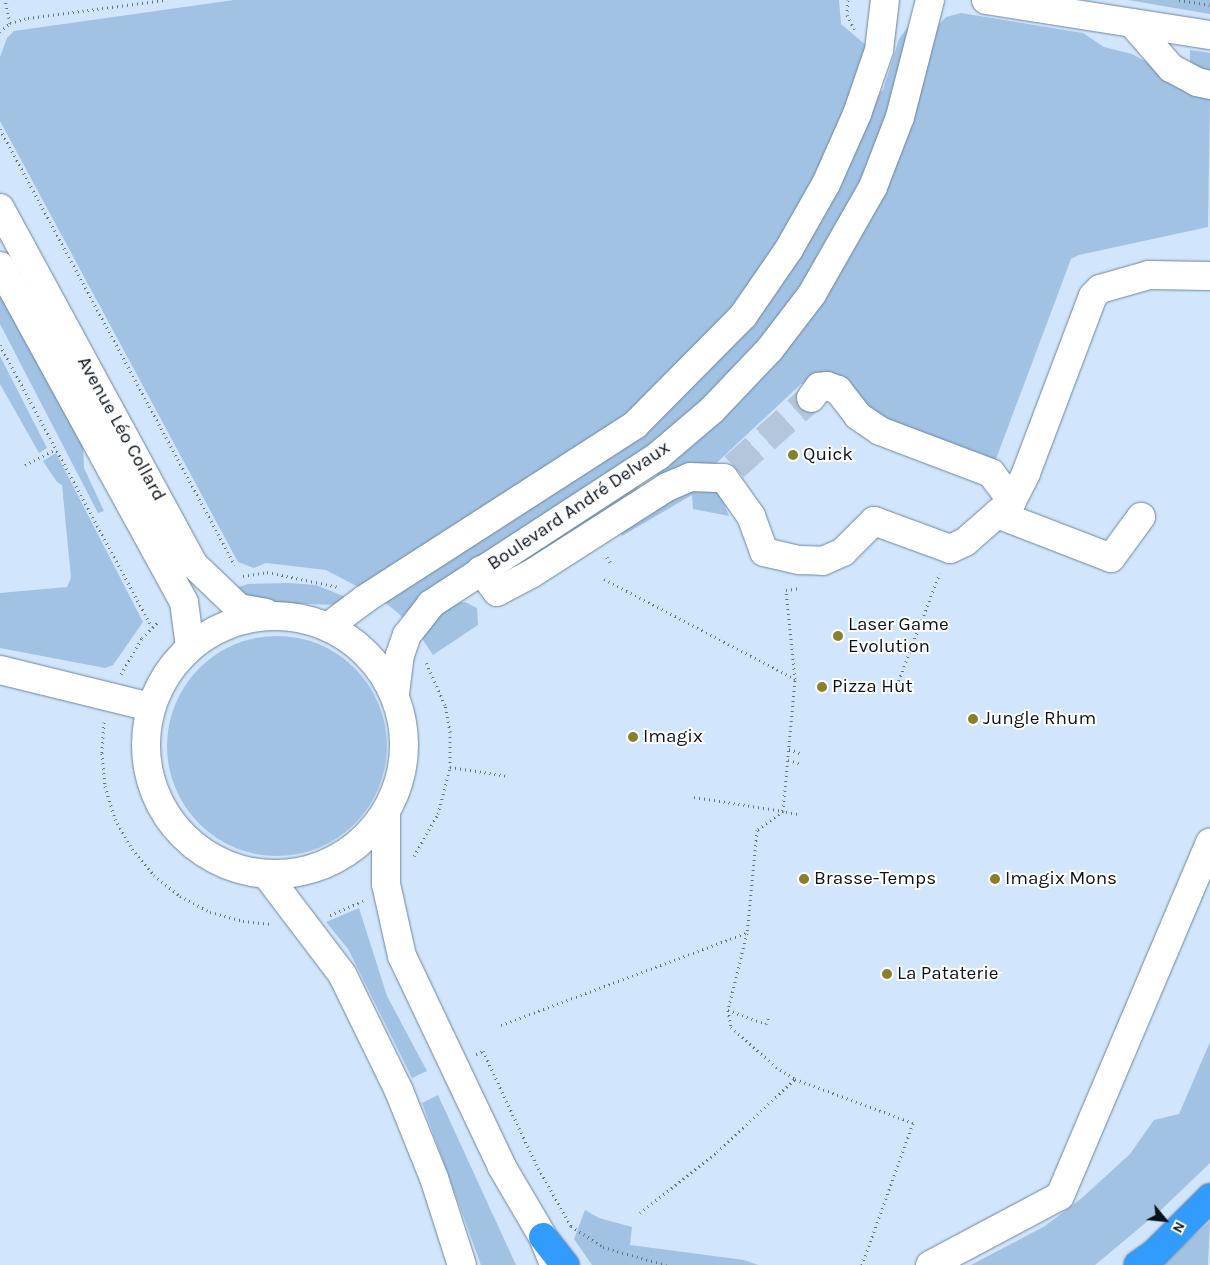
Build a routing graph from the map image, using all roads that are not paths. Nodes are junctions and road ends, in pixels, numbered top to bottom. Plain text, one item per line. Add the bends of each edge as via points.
1 (885, 0) edge
2 (920, 0) edge
3 (930, 0) edge
4 (986, 0) edge
5 (1132, 24) junction
6 (882, 30) junction
7 (1210, 36) edge
8 (1210, 85) edge
9 (0, 208) edge
10 (0, 266) edge
11 (1210, 276) edge
12 (811, 398) tunnel mouth
13 (1004, 508) junction
14 (1141, 517) dead end
15 (481, 570) junction
16 (273, 614) junction
17 (329, 626) junction
18 (190, 647) junction
19 (0, 670) edge
20 (395, 694) junction
21 (151, 707) junction
22 (386, 813) junction
23 (1210, 842) edge
24 (266, 874) junction
25 (1210, 1198) edge
26 (542, 1236) junction
27 (462, 1265) edge
28 (554, 1265) edge
29 (565, 1265) edge
30 (930, 1265) edge
31 (1138, 1265) edge

1 - 6 street, Boulevard André Delvaux
2 - 6 street
3 - 15 street, Boulevard André Delvaux via 900,117 873,187 812,294 770,349 712,410 658,456
4 - 5 street
5 - 7 street
5 - 8 street via 1171,68
6 - 17 street, Boulevard André Delvaux via 879,50 857,114 826,184 789,249 743,316 635,425 365,599
9 - 16 street, Avenue Léo Collard via 193,564 238,608
10 - 18 street, Avenue Léo Collard via 184,602
11 - 13 street via 1149,275 1100,289 1093,296 1026,472
12 - 13 street via 819,387 838,390 858,416 880,431 991,473
13 - 14 street via 1111,558
13 - 15 street via 965,542 950,549 874,521 843,552 823,561 800,560 764,552 751,516 729,472 690,477 667,487 532,574 497,592
15 - 20 street, Boulevard André Delvaux via 431,604 407,635 400,655
16 - 17 street via 302,617
16 - 18 street via 243,619 215,630
17 - 20 street via 357,643 379,666
18 - 21 street via 166,674
19 - 21 street
20 - 22 street via 403,724 404,754 399,785
21 - 24 street via 146,735 147,764 155,792 168,818 187,840 210,857 237,869
22 - 24 street via 363,840 334,860 301,872
22 - 26 street via 386,884 402,956 502,1167
23 - 30 street via 1060,1196
24 - 27 street via 342,974 399,1091 434,1178
25 - 31 highway via 1155,1253
26 - 28 street
26 - 29 highway

